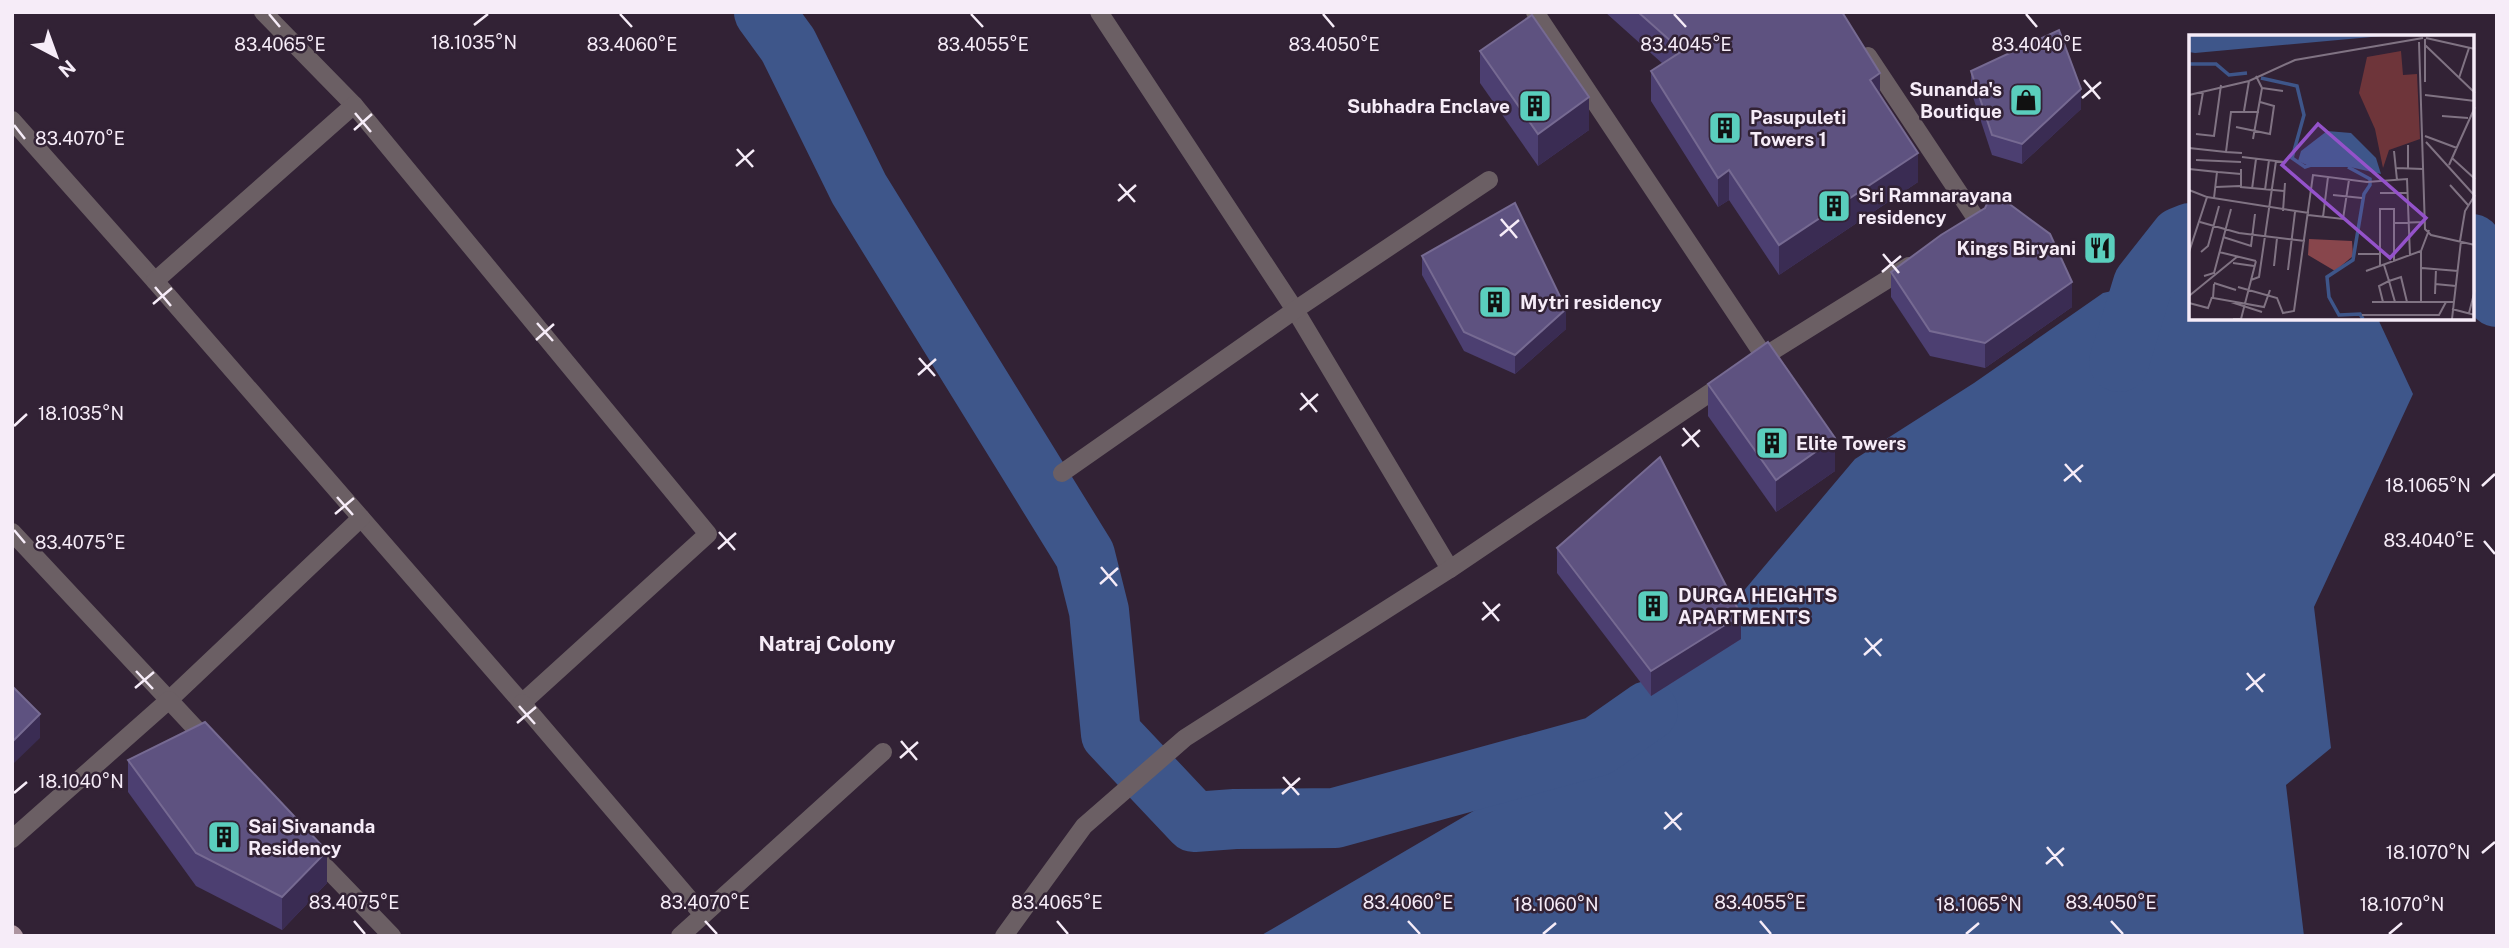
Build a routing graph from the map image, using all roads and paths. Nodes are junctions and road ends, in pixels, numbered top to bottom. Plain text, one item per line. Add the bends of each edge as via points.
1 (262, 12) edge
2 (1099, 12) edge
3 (1535, 12) edge
4 (1861, 46) edge
5 (354, 105) junction
6 (12, 120) edge
7 (1489, 180) dead end
8 (1957, 237) edge
9 (1923, 258) edge
10 (155, 281) junction
11 (1295, 310) junction
12 (1764, 356) junction
13 (1062, 473) dead end
14 (361, 518) junction
15 (12, 532) edge
16 (1450, 569) junction
17 (169, 700) junction
18 (522, 703) junction
19 (883, 752) dead end
20 (224, 759) edge
21 (298, 837) edge
22 (12, 839) edge
23 (703, 915) junction
24 (392, 936) edge
25 (680, 936) edge
26 (1004, 936) edge

1 - 5 street
2 - 11 street
3 - 12 street
4 - 8 street via 1979,223
5 - 10 street
5 - 18 street via 708,534
6 - 10 street
7 - 11 street
9 - 12 street
10 - 14 street
11 - 13 street
11 - 16 street
12 - 16 street
14 - 17 street
14 - 18 street
15 - 17 street
16 - 26 street via 1185,738 1084,826
17 - 20 street
17 - 22 street
18 - 23 street
19 - 23 street
21 - 24 street
23 - 25 street

